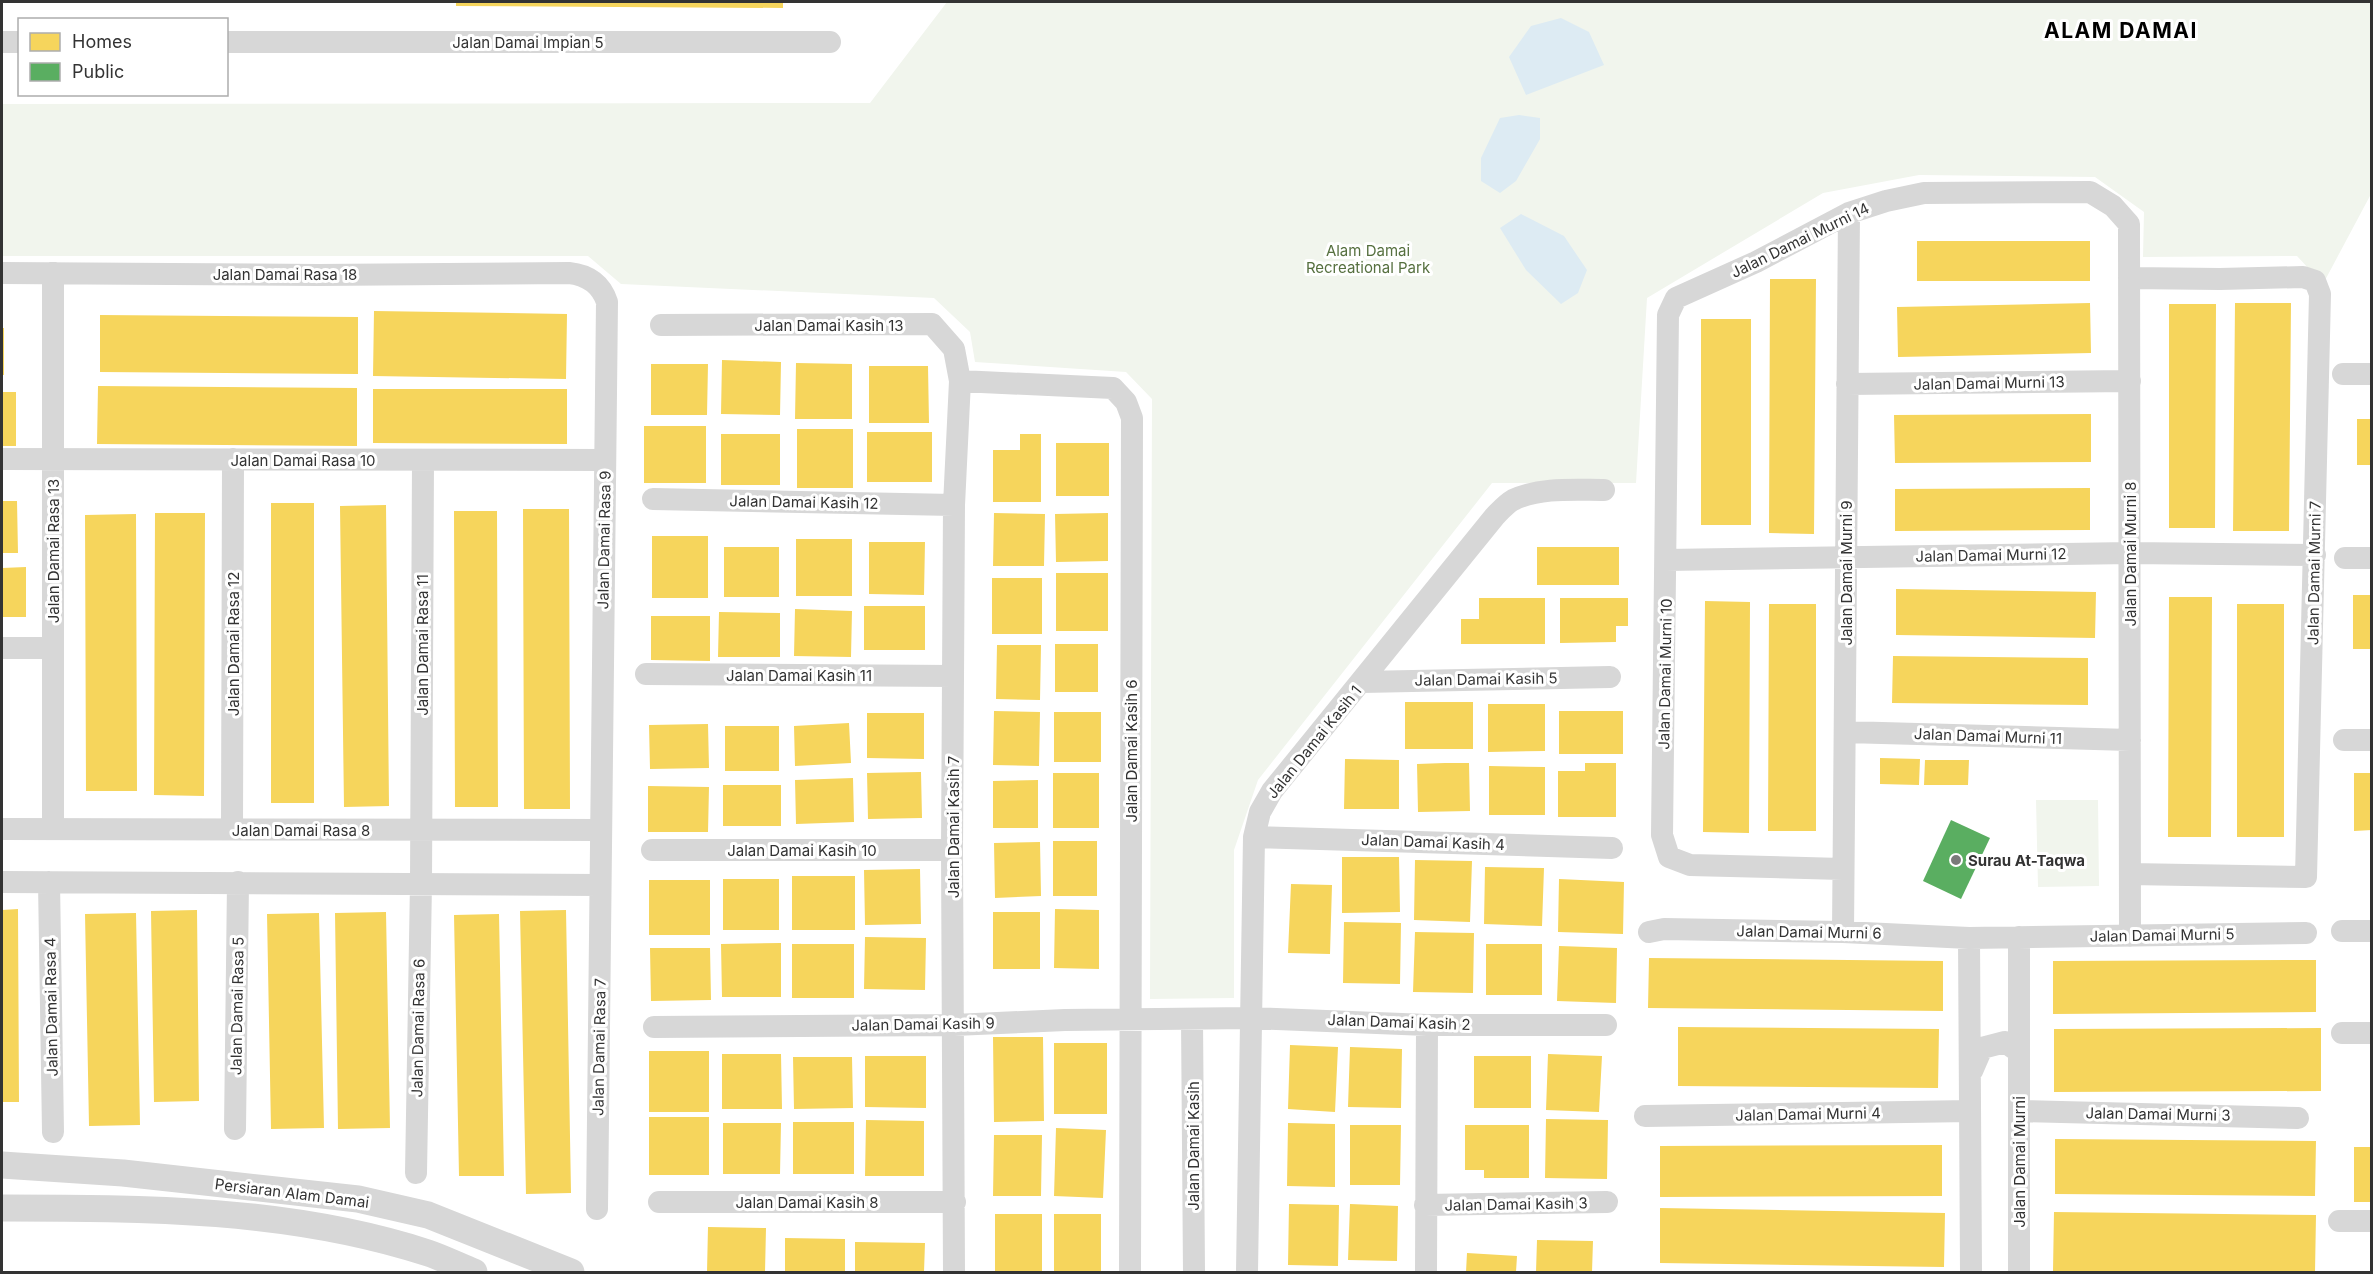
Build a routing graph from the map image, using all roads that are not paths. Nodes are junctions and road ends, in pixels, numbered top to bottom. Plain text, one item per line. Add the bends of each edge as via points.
1 (2, 42) edge
2 (18, 42) edge
3 (228, 42) edge
4 (830, 42) dead end
5 (2090, 192) joint
6 (1849, 213) junction
7 (2, 273) edge
8 (53, 273) junction
9 (569, 273) joint
10 (2129, 278) junction
11 (1668, 315) joint
12 (662, 325) dead end
13 (2343, 374) dead end
14 (2372, 374) edge
15 (960, 381) junction
16 (2130, 381) junction
17 (1848, 384) junction
18 (2, 459) edge
19 (53, 459) junction
20 (233, 459) junction
21 (423, 460) junction
22 (604, 460) junction
23 (1604, 490) dead end
24 (653, 499) dead end
25 (954, 505) junction
26 (2130, 553) junction
27 (2315, 555) junction
28 (1846, 557) junction
29 (2345, 558) dead end
30 (2372, 558) edge
31 (1666, 560) junction
32 (2, 648) edge
33 (53, 648) junction
34 (646, 674) dead end
35 (953, 676) junction
36 (1610, 677) dead end
37 (1362, 682) junction
38 (1846, 732) junction
39 (2130, 740) junction
40 (2344, 740) dead end
41 (2372, 740) edge
42 (2, 829) edge
43 (53, 829) junction
44 (232, 829) junction
45 (421, 830) junction
46 (601, 830) junction
47 (1254, 837) junction
48 (1612, 848) dead end
49 (652, 850) dead end
50 (952, 850) junction
51 (1842, 869) junction
52 (2130, 874) junction
53 (2, 882) edge
54 (49, 882) junction
55 (238, 882) junction
56 (421, 883) junction
57 (600, 885) junction
58 (2342, 931) dead end
59 (2372, 931) edge
60 (1649, 932) dead end
61 (1843, 932) junction
62 (2306, 933) dead end
63 (2130, 936) junction
64 (2019, 937) junction
65 (1969, 938) junction
66 (1250, 1018) junction
67 (1192, 1019) junction
68 (1131, 1021) junction
69 (1427, 1024) junction
70 (954, 1025) junction
71 (1606, 1025) dead end
72 (654, 1027) dead end
73 (2342, 1033) dead end
74 (2372, 1033) edge
75 (2019, 1052) junction
76 (1970, 1076) junction
77 (1970, 1111) junction
78 (2019, 1111) junction
79 (1645, 1116) dead end
80 (2298, 1118) dead end
81 (235, 1129) dead end
82 (52, 1132) dead end
83 (2, 1165) edge
84 (416, 1173) dead end
85 (658, 1202) dead end
86 (955, 1202) junction
87 (1607, 1202) dead end
88 (1425, 1205) junction
89 (2, 1208) edge
90 (597, 1209) dead end
91 (2339, 1221) dead end
92 (2372, 1221) edge
93 (474, 1272) edge
94 (571, 1272) edge
95 (954, 1272) edge
96 (1130, 1272) edge
97 (1194, 1272) edge
98 (1247, 1272) edge
99 (1426, 1272) edge
100 (1971, 1272) edge
101 (2019, 1272) edge

1 - 2 street
3 - 4 street, Jalan Damai Impian 5
5 - 6 street, Jalan Damai Murni 14 via 1924,193
5 - 10 street, Jalan Damai Murni 8 via 2113,206 2129,224
6 - 11 street, Jalan Damai Murni 14 via 1676,298
6 - 17 street, Jalan Damai Murni 9
7 - 8 street, Jalan Damai Rasa 18
8 - 9 street, Jalan Damai Rasa 18
8 - 19 street, Jalan Damai Rasa 13
9 - 22 street, Jalan Damai Rasa 9 via 594,281 604,291 607,302
10 - 16 street, Jalan Damai Murni 8
10 - 27 street, Jalan Damai Murni 7 via 2303,277 2315,281 2320,294
11 - 31 street, Jalan Damai Murni 10
12 - 15 street, Jalan Damai Kasih 13 via 932,324 954,349
13 - 14 street
15 - 25 street, Jalan Damai Kasih 7
15 - 68 street, Jalan Damai Kasih 6 via 1113,388 1126,402 1132,418
16 - 17 street, Jalan Damai Murni 13
16 - 26 street, Jalan Damai Murni 8
17 - 28 street, Jalan Damai Murni 9
18 - 19 street, Jalan Damai Rasa 10
19 - 20 street, Jalan Damai Rasa 10
19 - 33 street, Jalan Damai Rasa 13
20 - 21 street, Jalan Damai Rasa 10
20 - 44 street, Jalan Damai Rasa 12
21 - 22 street, Jalan Damai Rasa 10
21 - 45 street, Jalan Damai Rasa 11
22 - 46 street, Jalan Damai Rasa 9
23 - 37 street, Jalan Damai Kasih 1 via 1555,490 1512,501 1495,516
24 - 25 street, Jalan Damai Kasih 12
25 - 35 street, Jalan Damai Kasih 7
26 - 27 street, Jalan Damai Murni 12
26 - 28 street, Jalan Damai Murni 12
26 - 39 street, Jalan Damai Murni 8
27 - 52 street, Jalan Damai Murni 7 via 2306,877
28 - 31 street, Jalan Damai Murni 12
28 - 38 street, Jalan Damai Murni 9
29 - 30 street
31 - 51 street, Jalan Damai Murni 10 via 1662,835 1669,856 1690,865
32 - 33 street
33 - 43 street, Jalan Damai Rasa 13
34 - 35 street, Jalan Damai Kasih 11
35 - 50 street, Jalan Damai Kasih 7
36 - 37 street, Jalan Damai Kasih 5
37 - 47 street, Jalan Damai Kasih 1 via 1272,791 1260,812
38 - 39 street, Jalan Damai Murni 11
38 - 51 street, Jalan Damai Murni 9
39 - 52 street, Jalan Damai Murni 8
40 - 41 street
42 - 43 street, Jalan Damai Rasa 8
43 - 44 street, Jalan Damai Rasa 8
44 - 45 street, Jalan Damai Rasa 8
45 - 46 street, Jalan Damai Rasa 8
45 - 56 street, Jalan Damai Rasa 11
46 - 57 street, Jalan Damai Rasa 9
47 - 48 street, Jalan Damai Kasih 4
47 - 66 street, Jalan Damai Kasih 1
49 - 50 street, Jalan Damai Kasih 10
50 - 70 street, Jalan Damai Kasih 7
51 - 61 street, Jalan Damai Murni 9
52 - 63 street, Jalan Damai Murni 8
53 - 54 street
54 - 55 street
54 - 82 street, Jalan Damai Rasa 4
55 - 56 street
55 - 81 street, Jalan Damai Rasa 5
56 - 57 street
56 - 84 street, Jalan Damai Rasa 6
57 - 90 street, Jalan Damai Rasa 7
58 - 59 street
60 - 61 street, Jalan Damai Murni 6
61 - 65 street, Jalan Damai Murni 6
62 - 63 street, Jalan Damai Murni 5
63 - 64 street, Jalan Damai Murni 5
64 - 65 street, Jalan Damai Murni 6
64 - 75 street, Jalan Damai Murni
65 - 76 street
66 - 67 street, Jalan Damai Kasih 2
66 - 69 street, Jalan Damai Kasih 2
66 - 98 street, Jalan Damai Kasih 1
67 - 68 street, Jalan Damai Kasih 9
67 - 97 street, Jalan Damai Kasih
68 - 70 street, Jalan Damai Kasih 9
68 - 96 street, Jalan Damai Kasih 6
69 - 71 street, Jalan Damai Kasih 2
69 - 88 street
70 - 72 street, Jalan Damai Kasih 9
70 - 86 street, Jalan Damai Kasih 7
73 - 74 street
75 - 76 street via 2005,1042 1982,1048
75 - 78 street, Jalan Damai Murni
76 - 77 street
77 - 79 street, Jalan Damai Murni 4
77 - 100 street
78 - 80 street, Jalan Damai Murni 3
78 - 101 street, Jalan Damai Murni
83 - 94 street, Persiaran Alam Damai via 123,1173 358,1199 428,1215
85 - 86 street, Jalan Damai Kasih 8
86 - 95 street, Jalan Damai Kasih 7
87 - 88 street, Jalan Damai Kasih 3
88 - 99 street
89 - 93 street, Persiaran Alam Damai via 164,1209 268,1219 369,1236
91 - 92 street

